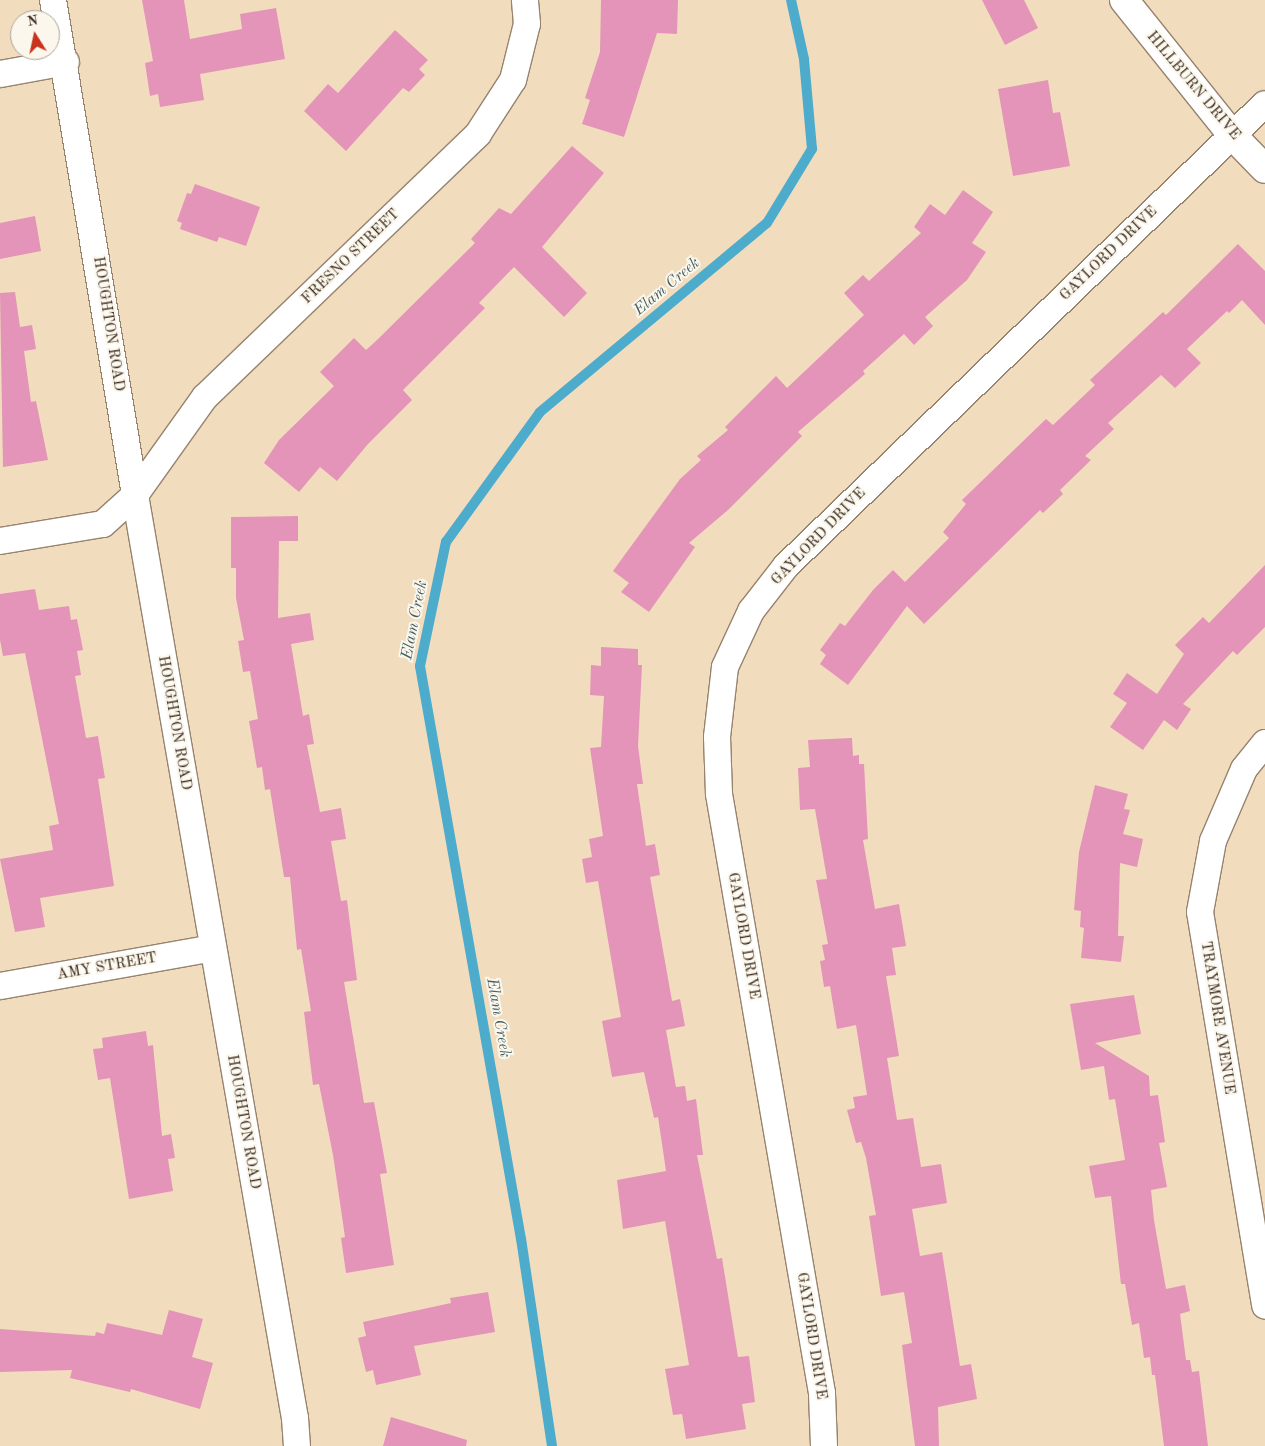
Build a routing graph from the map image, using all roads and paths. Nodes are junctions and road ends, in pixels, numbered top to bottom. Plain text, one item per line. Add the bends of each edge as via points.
1 (53, 0) edge
2 (525, 0) edge
3 (1124, 0) edge
4 (66, 62) junction
5 (0, 74) edge
6 (1265, 104) edge
7 (1232, 135) junction
8 (1265, 169) edge
9 (135, 495) junction
10 (0, 541) edge
11 (1265, 743) edge
12 (213, 948) junction
13 (0, 986) edge
14 (1260, 1252) edge
15 (1265, 1306) edge
16 (297, 1446) edge
17 (824, 1446) edge

1 - 4 street, HOUGHTON ROAD
2 - 9 street, FRESNO STREET via 527,24 513,80 478,134 206,397
3 - 7 street, HILLBURN DRIVE
4 - 5 street
4 - 9 street, HOUGHTON ROAD
6 - 7 street, GAYLORD DRIVE
7 - 8 street, HILLBURN DRIVE
7 - 17 street, GAYLORD DRIVE via 786,566 751,611 724,667 717,737 719,794 822,1393
9 - 10 street, FRESNO STREET via 103,524
9 - 12 street, HOUGHTON ROAD
11 - 14 street, TRAYMORE AVENUE via 1244,769 1213,841 1200,912
12 - 13 street, AMY STREET
12 - 16 street, HOUGHTON ROAD
14 - 15 street, TRAYMORE AVENUE

